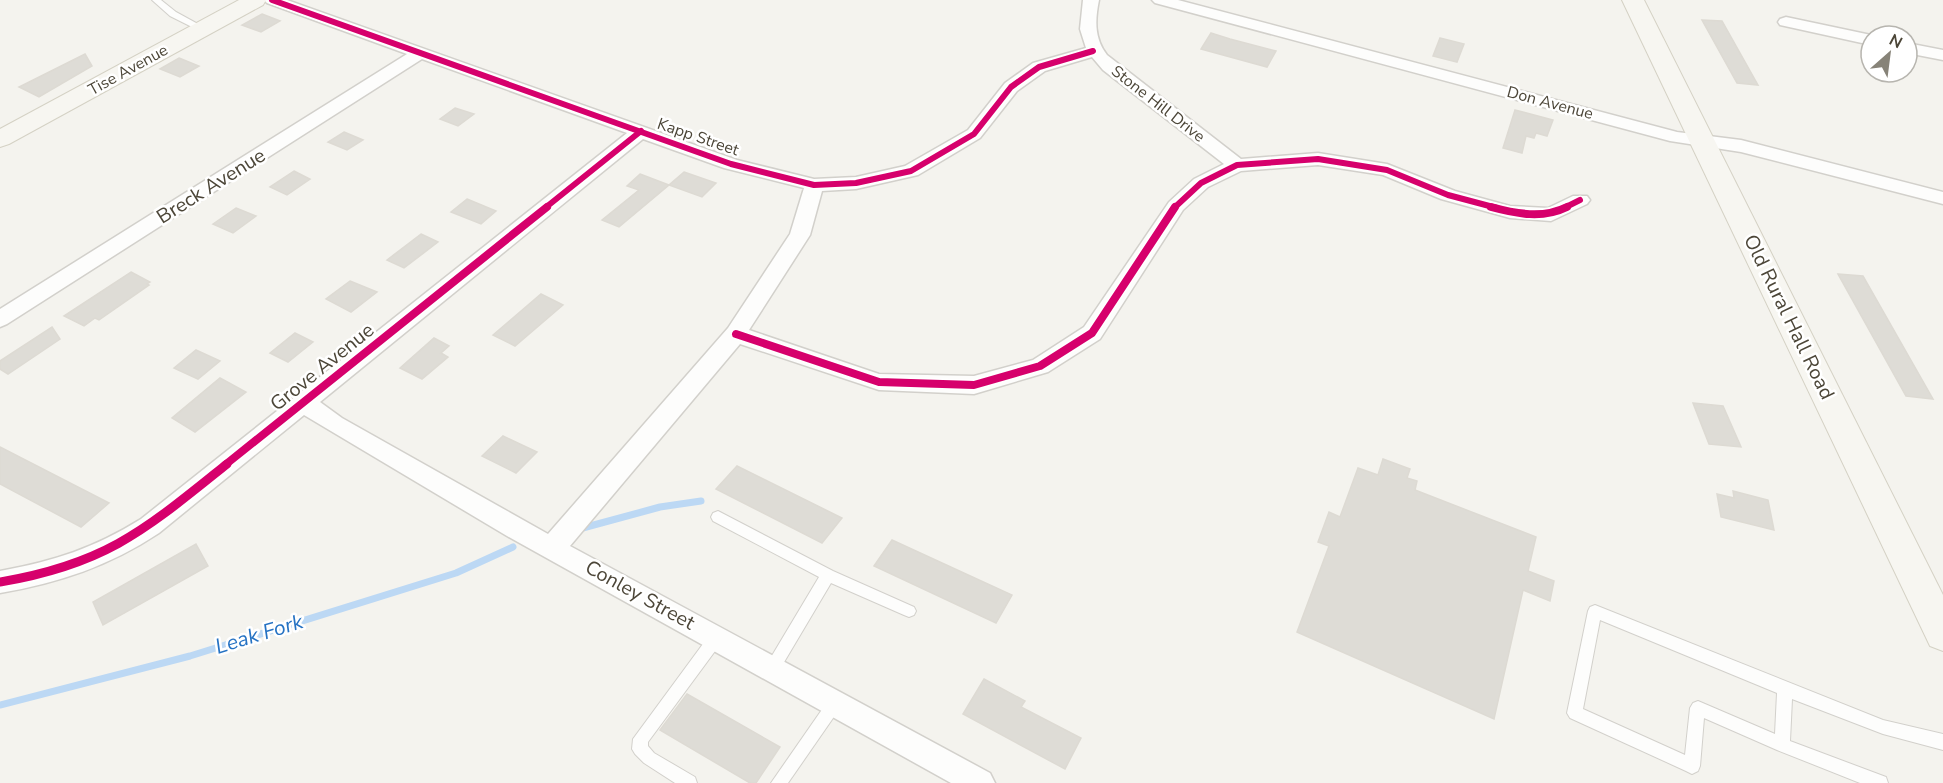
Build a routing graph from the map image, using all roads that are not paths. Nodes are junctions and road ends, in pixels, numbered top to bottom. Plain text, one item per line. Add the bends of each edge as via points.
1 (156, 0) edge
2 (255, 0) edge
3 (272, 0) edge
4 (1091, 0) edge
5 (1160, 0) edge
6 (1633, 0) edge
7 (1786, 22) dead end
8 (203, 29) junction
9 (1859, 37) edge
10 (1919, 50) edge
11 (1093, 51) junction
12 (422, 52) junction
13 (1943, 55) edge
14 (641, 131) junction
15 (0, 139) edge
16 (1703, 142) junction
17 (1238, 165) junction
18 (814, 185) junction
19 (1943, 198) edge
20 (1580, 200) dead end
21 (0, 320) edge
22 (736, 334) junction
23 (304, 403) junction
24 (718, 517) dead end
25 (553, 547) junction
26 (828, 575) junction
27 (0, 582) edge
28 (909, 610) dead end
29 (1943, 634) edge
30 (716, 638) junction
31 (772, 669) junction
32 (1785, 690) junction
33 (835, 703) junction
34 (1943, 742) edge
35 (1782, 745) junction
36 (689, 783) edge
37 (779, 783) edge
38 (980, 783) edge
39 (1880, 783) edge

1 - 8 lane
2 - 8 main road, Tise Avenue
3 - 12 street, Kapp Street
4 - 11 street, Stone Hill Drive via 1087,27
5 - 16 street, Don Avenue
6 - 16 main road, Old Rural Hall Road
7 - 9 street
8 - 15 main road, Tise Avenue
10 - 13 street
11 - 17 street, Stone Hill Drive
11 - 18 street, Kapp Street via 1039,67 1011,87 974,134 911,171 856,183
12 - 14 street, Kapp Street
12 - 21 street, Breck Avenue
14 - 18 street, Kapp Street via 731,164
14 - 23 street, Grove Avenue
16 - 19 street, Don Avenue via 1742,146
16 - 29 main road, Old Rural Hall Road
17 - 20 street via 1318,159 1388,170 1448,195 1510,212 1551,215
17 - 22 street via 1201,183 1176,206 1092,333 1040,366 974,385 879,382
18 - 22 street via 800,235
22 - 25 street
23 - 25 street, Conley Street via 354,436
23 - 27 street, Grove Avenue via 179,505 118,547 73,567
24 - 26 lane
25 - 30 street, Conley Street
26 - 28 lane
26 - 31 lane
30 - 31 street, Conley Street
30 - 36 lane via 641,739 640,749 649,758
31 - 33 street, Conley Street
32 - 34 lane via 1882,727
32 - 35 lane
32 - 35 lane via 1595,611 1575,713 1692,766 1698,708
33 - 37 lane
33 - 38 street, Conley Street
35 - 39 lane

